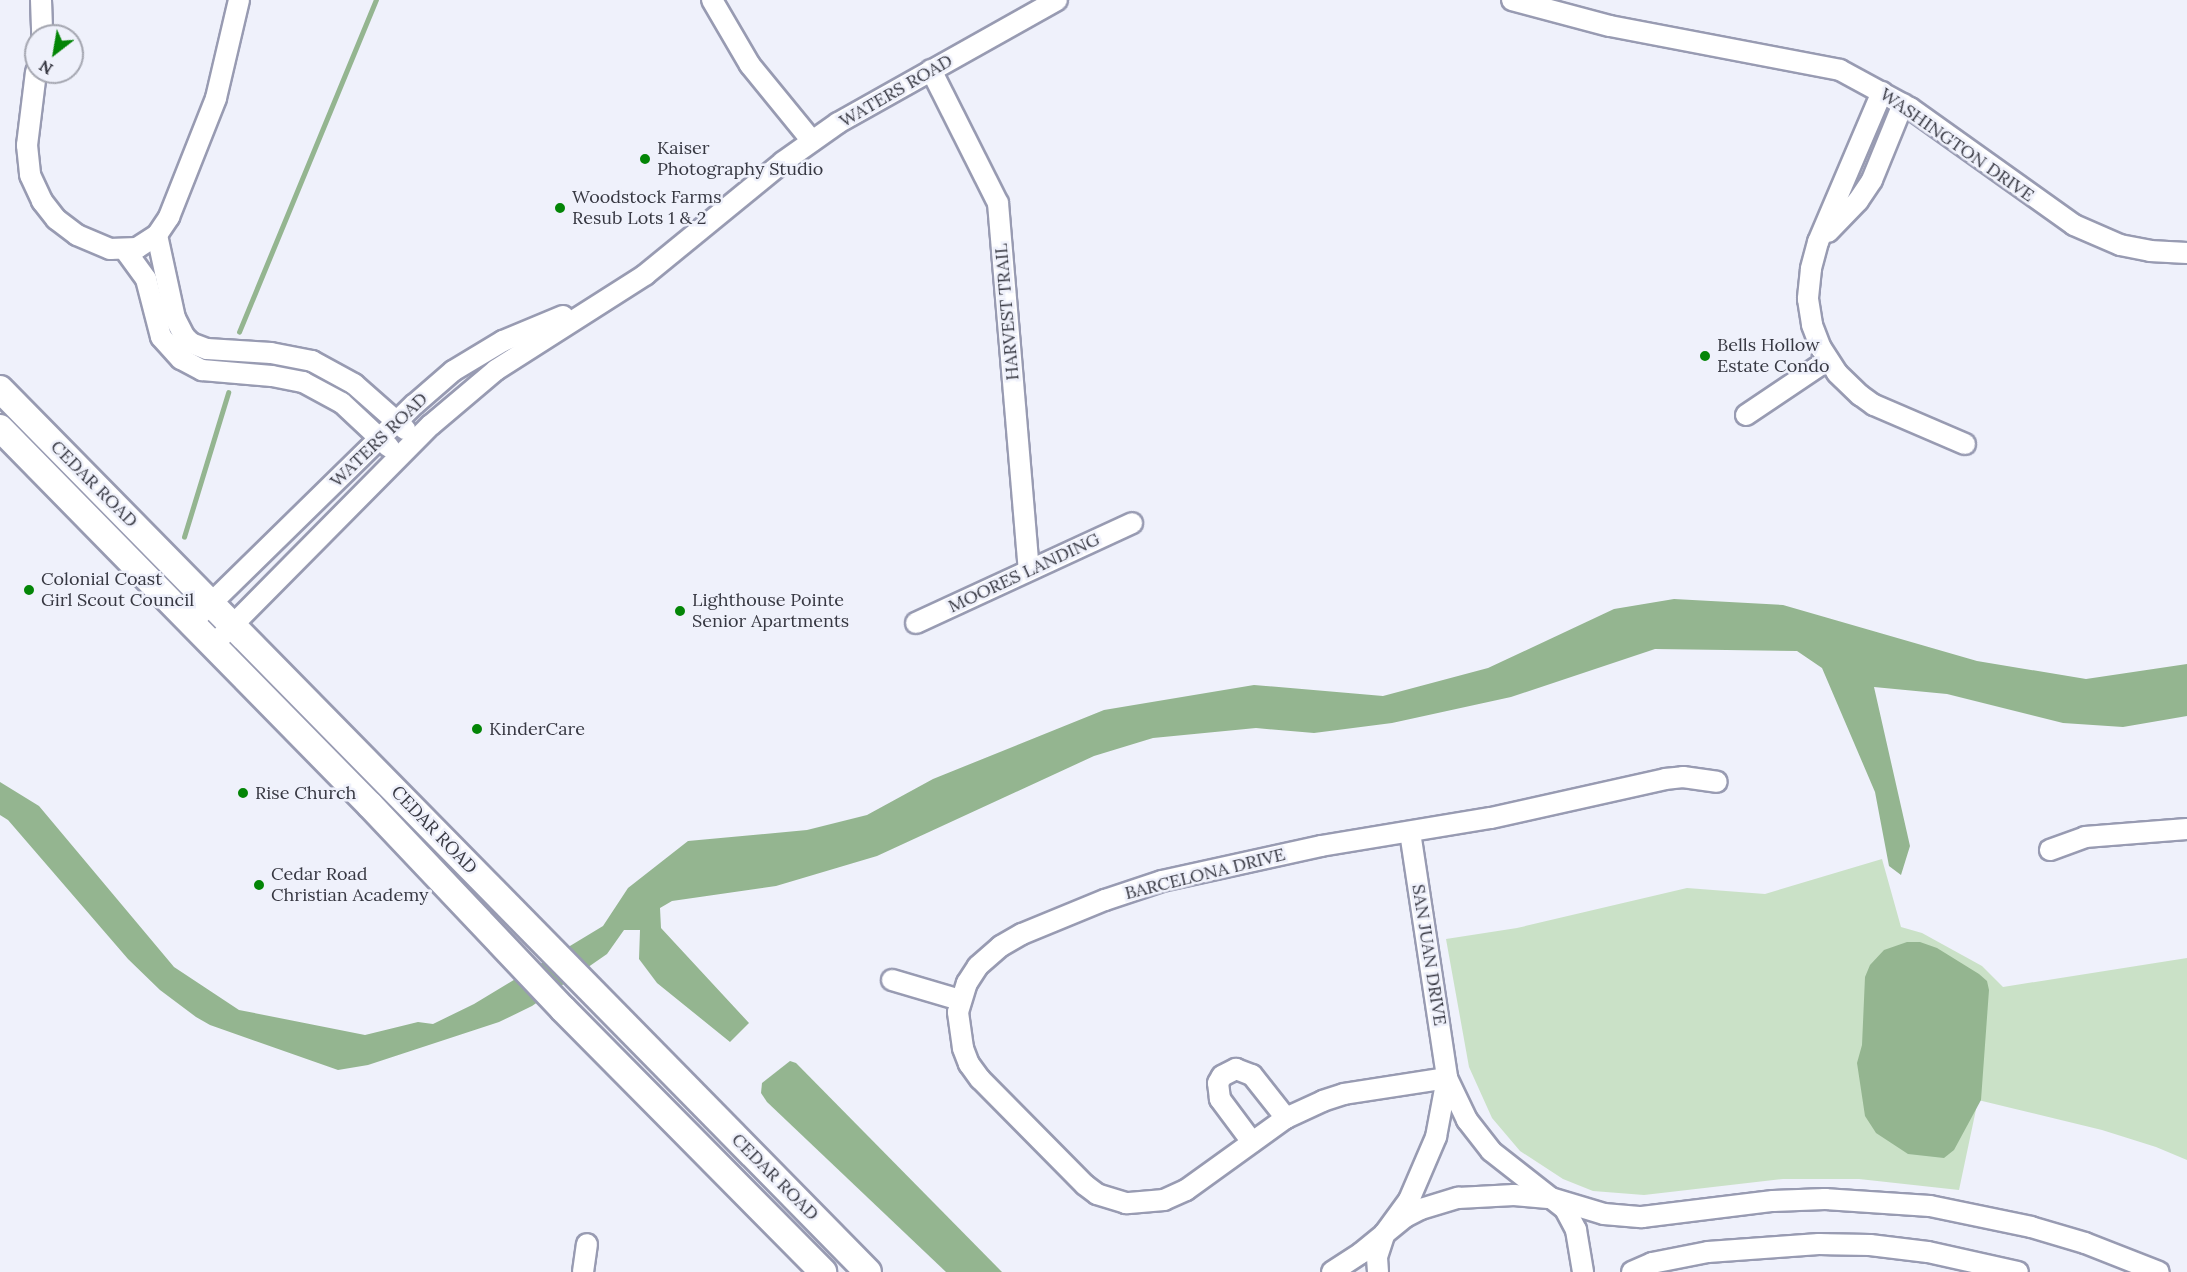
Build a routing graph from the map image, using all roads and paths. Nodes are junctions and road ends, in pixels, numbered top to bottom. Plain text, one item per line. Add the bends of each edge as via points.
1 (41, 0) edge
2 (239, 0) edge
3 (712, 0) edge
4 (1057, 0) edge
5 (1512, 0) edge
6 (42, 24) edge
7 (931, 70) junction
8 (35, 84) edge
9 (1882, 92) junction
10 (1903, 104) junction
11 (812, 141) junction
12 (157, 235) junction
13 (1818, 242) junction
14 (125, 250) junction
15 (2187, 253) edge
16 (600, 304) junction
17 (1828, 360) junction
18 (0, 389) edge
19 (1746, 416) dead end
20 (398, 421) junction
21 (0, 428) edge
22 (380, 438) junction
23 (416, 439) junction
24 (1965, 444) dead end
25 (398, 457) junction
26 (1132, 523) dead end
27 (1029, 569) junction
28 (211, 603) junction
29 (190, 623) junction
30 (916, 623) dead end
31 (232, 625) junction
32 (213, 645) junction
33 (1717, 782) dead end
34 (2187, 829) edge
35 (1410, 832) junction
36 (2050, 850) dead end
37 (892, 980) dead end
38 (960, 1000) junction
39 (1447, 1078) junction
40 (1286, 1118) junction
41 (1252, 1142) junction
42 (1551, 1198) junction
43 (1385, 1233) junction
44 (586, 1244) dead end
45 (583, 1272) edge
46 (823, 1272) edge
47 (868, 1272) edge
48 (1332, 1272) edge
49 (1378, 1272) edge
50 (1583, 1272) edge
51 (1632, 1272) edge
52 (2018, 1272) edge
53 (2159, 1272) edge

1 - 6 street
2 - 12 street via 216,98 169,217
3 - 11 street via 750,65
4 - 7 street, WATERS ROAD
5 - 9 street, WASHINGTON DRIVE via 1610,26 1840,70
7 - 11 street, WATERS ROAD
7 - 27 street, HARVEST TRAIL via 998,203
8 - 14 street via 27,161 35,188 56,219 76,235 110,249
9 - 10 street, WASHINGTON DRIVE
9 - 13 street
10 - 13 street via 1872,180 1858,201
10 - 15 street, WASHINGTON DRIVE via 2074,225 2120,245
11 - 16 street, WATERS ROAD via 645,275
12 - 14 street via 147,244
12 - 20 street via 175,318 191,343 207,349 271,353 312,361 354,384
13 - 17 street via 1808,299 1812,325
14 - 22 street via 146,279 161,337 181,359 208,371 303,382 342,403
16 - 20 street, WATERS ROAD via 528,329 486,350 453,371
16 - 23 street, WATERS ROAD via 496,370
17 - 19 street
17 - 24 street via 1874,405
18 - 28 main road, CEDAR ROAD
20 - 22 street, WATERS ROAD
20 - 23 street
21 - 29 main road, CEDAR ROAD
22 - 25 street
22 - 28 street, WATERS ROAD
23 - 25 street, WATERS ROAD
25 - 31 street, WATERS ROAD
26 - 27 street, MOORES LANDING
27 - 30 street, MOORES LANDING
28 - 29 street, WATERS ROAD
28 - 31 main road, CEDAR ROAD
29 - 32 main road, CEDAR ROAD
31 - 32 street, WATERS ROAD
31 - 47 main road, CEDAR ROAD
32 - 46 main road, CEDAR ROAD
33 - 35 street, BARCELONA DRIVE via 1683,777 1665,779
34 - 36 street via 2085,837
35 - 38 street, BARCELONA DRIVE via 1321,846 1162,881 1105,900 1001,946 978,966
35 - 39 street, SAN JUAN DRIVE
37 - 38 street
38 - 41 street, BARCELONA DRIVE via 959,1030 969,1064 1096,1194 1126,1203 1164,1200 1186,1190
39 - 40 street, BARCELONA DRIVE via 1344,1094
39 - 42 street, SAN JUAN DRIVE via 1464,1114 1491,1151
39 - 43 street, SAN JUAN DRIVE via 1441,1118 1428,1158 1409,1200
40 - 41 street, BARCELONA DRIVE
40 - 41 street via 1252,1075 1236,1070 1222,1076 1218,1083 1220,1099
42 - 43 street via 1458,1198 1421,1209
42 - 50 street, SAN JUAN DRIVE via 1565,1209 1576,1230
42 - 53 street via 1604,1214 1642,1217 1783,1200 1930,1206 2031,1227
43 - 48 street
43 - 49 street, SAN JUAN DRIVE via 1377,1257
44 - 45 street
51 - 52 street via 1652,1263 1708,1252 1819,1244 1928,1252

